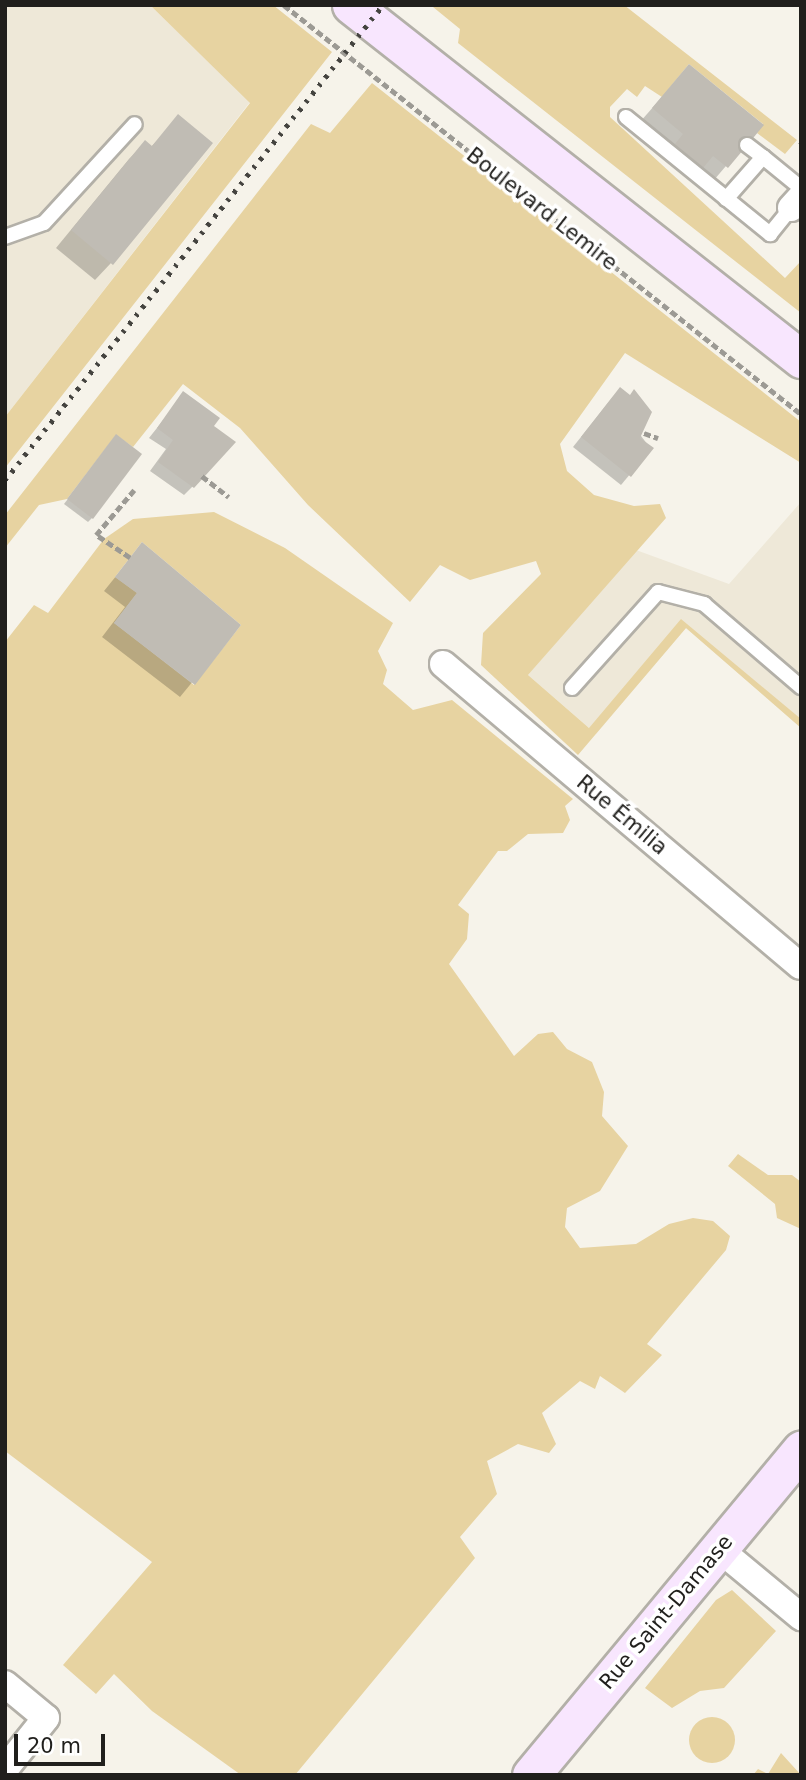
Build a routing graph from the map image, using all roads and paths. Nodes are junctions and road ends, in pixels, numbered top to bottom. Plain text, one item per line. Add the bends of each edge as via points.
1 (284, 5) edge
2 (351, 5) edge
3 (626, 117) dead end
4 (135, 124) dead end
5 (747, 145) dead end
6 (762, 157) junction
7 (797, 198) edge
8 (726, 199) junction
9 (5, 237) edge
10 (801, 359) edge
11 (801, 414) edge
12 (644, 433) dead end
13 (658, 438) dead end
14 (202, 476) dead end
15 (134, 490) dead end
16 (229, 497) dead end
17 (130, 558) dead end
18 (443, 664) dead end
19 (801, 687) edge
20 (572, 688) dead end
21 (801, 966) edge
22 (801, 1450) edge
23 (719, 1549) junction
24 (801, 1617) edge
25 (5, 1684) edge
26 (5, 1769) edge
27 (531, 1775) edge

1 - 11 path, Boulevard Lemire
2 - 10 main road, Boulevard Lemire
3 - 8 lane
4 - 9 lane via 44,223
5 - 6 lane
6 - 7 lane
6 - 8 lane
7 - 8 lane via 770,234
12 - 13 path
14 - 16 path
15 - 17 path via 96,535
18 - 21 street, Rue Émilia
19 - 20 lane via 704,604 658,592
22 - 23 main road, Rue Saint-Damase
23 - 24 street
23 - 27 main road, Rue Saint-Damase
25 - 26 street via 46,1718

